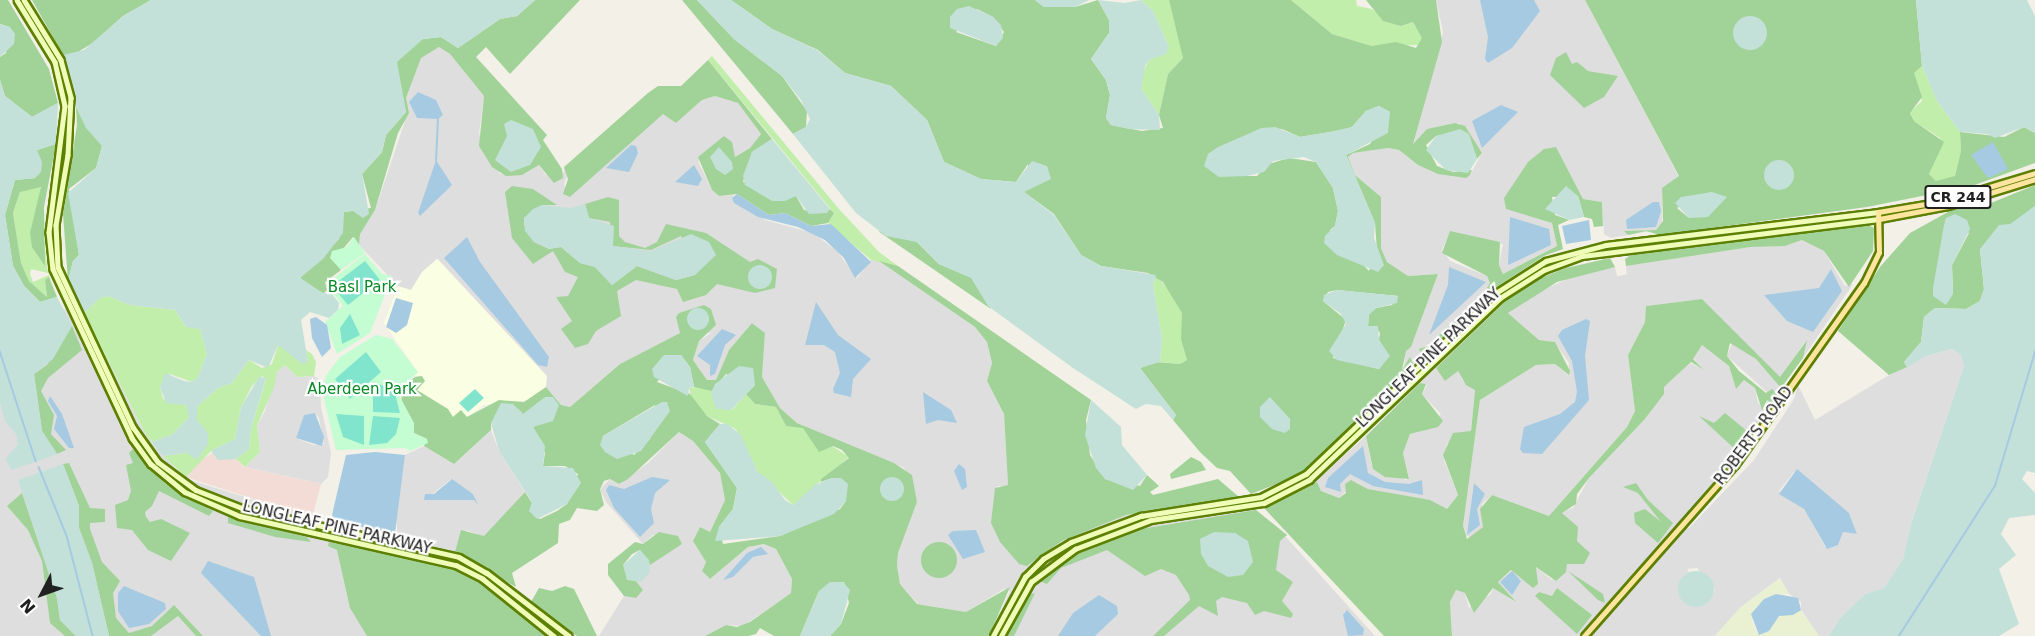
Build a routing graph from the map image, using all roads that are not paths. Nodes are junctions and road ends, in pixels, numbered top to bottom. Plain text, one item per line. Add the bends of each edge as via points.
1 (16, 0) edge
2 (24, 0) edge
3 (2035, 173) edge
4 (2035, 179) edge
5 (1878, 212) junction
6 (1880, 219) junction
7 (54, 257) junction
8 (1323, 463) junction
9 (185, 492) junction
10 (224, 502) junction
11 (555, 636) edge
12 (569, 636) edge
13 (993, 636) edge
14 (1001, 636) edge
15 (1584, 636) edge

1 - 7 main road, LONGLEAF PINE PARKWAY via 55,62 65,106 50,226
2 - 7 main road, LONGLEAF PINE PARKWAY via 61,60 71,98 69,145
3 - 5 main road, LONGLEAF PINE PARKWAY / CR 244 via 1943,201
4 - 6 main road, LONGLEAF PINE PARKWAY / CR 244 via 1948,206
5 - 6 main road, ROBERTS ROAD
5 - 8 main road, LONGLEAF PINE PARKWAY / CR 244 via 1606,245 1546,261 1496,293
6 - 8 main road, LONGLEAF PINE PARKWAY / CR 244 via 1582,256 1544,270 1500,298
6 - 15 main road, ROBERTS ROAD via 1880,243 1870,273 1766,422 1735,465
7 - 9 main road, LONGLEAF PINE PARKWAY via 62,295 132,438 158,471
7 - 10 main road, LONGLEAF PINE PARKWAY via 141,441 173,475
8 - 13 main road, LONGLEAF PINE PARKWAY / CR 244 via 1297,481 1261,497 1141,516 1071,542 1043,559 1025,577
8 - 14 main road, LONGLEAF PINE PARKWAY / CR 244 via 1292,491 1264,503 1151,520 1063,555 1031,582
9 - 10 main road via 216,504
9 - 11 main road, LONGLEAF PINE PARKWAY via 264,523 456,565 483,579
10 - 12 main road, LONGLEAF PINE PARKWAY via 266,515 459,557 487,573

